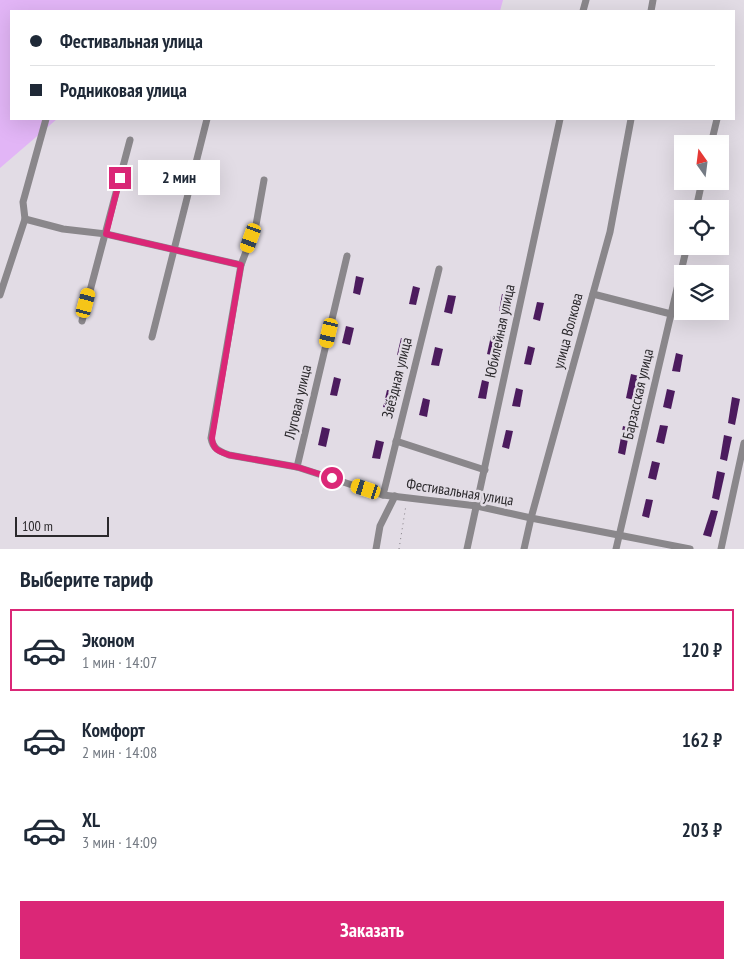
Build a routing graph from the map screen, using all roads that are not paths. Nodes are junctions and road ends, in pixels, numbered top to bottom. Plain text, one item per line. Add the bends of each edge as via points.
1 (46, 120) edge
2 (206, 120) edge
3 (560, 120) edge
4 (631, 120) edge
5 (717, 120) edge
6 (713, 135) edge
7 (130, 140) dead end
8 (264, 180) dead end
9 (24, 219) junction
10 (106, 234) junction
11 (174, 249) junction
12 (685, 255) edge
13 (347, 256) dead end
14 (241, 265) junction
15 (439, 269) dead end
16 (593, 294) junction
17 (0, 295) edge
18 (671, 314) junction
19 (82, 321) dead end
20 (152, 337) dead end
21 (396, 441) junction
22 (744, 443) edge
23 (297, 467) junction
24 (484, 470) junction
25 (383, 495) junction
26 (395, 496) junction
27 (477, 506) junction
28 (531, 518) junction
29 (619, 535) junction
30 (376, 549) edge
31 (466, 549) edge
32 (524, 549) edge
33 (616, 549) edge
34 (690, 549) edge
35 (721, 549) edge

1 - 9 street via 23,202
2 - 11 street
3 - 24 street, Юбилейная улица
4 - 16 street, улица Волкова via 610,232
5 - 6 street
7 - 10 street
8 - 14 street via 256,225
9 - 10 street via 63,229
9 - 17 street
10 - 11 street
10 - 19 street
11 - 14 street
11 - 20 street
12 - 18 street, Барзасская улица
13 - 23 street, Луговая улица
14 - 23 street, Фестивальная улица via 212,445 229,455
15 - 21 street, Звёздная улица
16 - 18 street
16 - 28 street, улица Волкова
18 - 29 street, Барзасская улица
21 - 24 street
21 - 25 street, Звёздная улица
22 - 35 street
23 - 25 street, Фестивальная улица
24 - 27 street, Юбилейная улица
25 - 26 street, Фестивальная улица
26 - 27 street, Фестивальная улица
26 - 30 street via 380,526
27 - 28 street, Фестивальная улица
27 - 31 street, Юбилейная улица
28 - 29 street, Фестивальная улица
28 - 32 street, улица Волкова
29 - 33 street, Барзасская улица
29 - 34 street, Фестивальная улица

